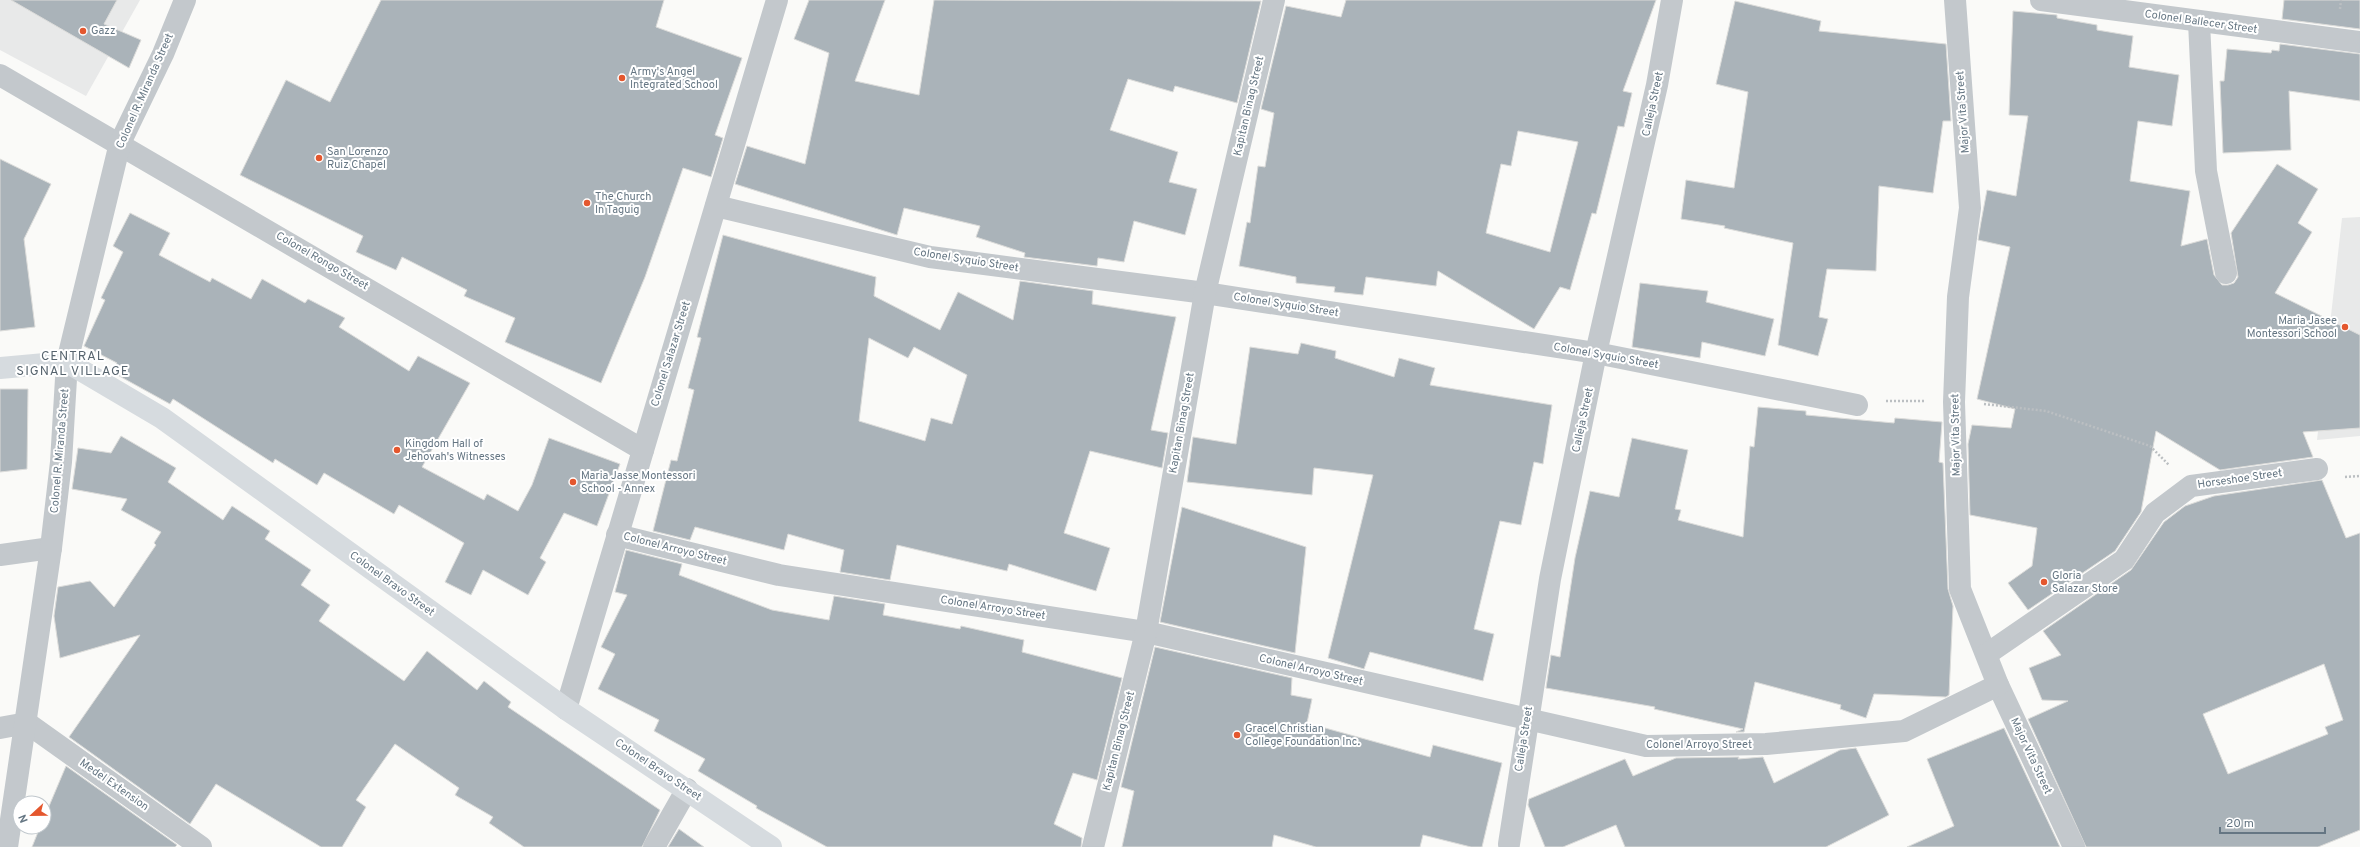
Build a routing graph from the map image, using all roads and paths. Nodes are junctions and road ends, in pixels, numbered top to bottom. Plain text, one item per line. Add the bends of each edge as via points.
1 (185, 0) edge
2 (777, 0) edge
3 (1274, 0) edge
4 (1672, 0) edge
5 (1955, 0) edge
6 (2041, 0) edge
7 (2199, 22) junction
8 (2360, 42) edge
9 (0, 74) edge
10 (120, 143) junction
11 (716, 206) junction
12 (2226, 273) dead end
13 (1205, 293) junction
14 (1596, 353) junction
15 (68, 362) junction
16 (0, 368) edge
17 (1930, 401) dead end
18 (1987, 404) dead end
19 (1857, 405) joint
20 (643, 450) junction
21 (2317, 469) dead end
22 (2360, 476) edge
23 (2337, 478) dead end
24 (2191, 486) junction
25 (618, 535) junction
26 (51, 548) junction
27 (0, 555) edge
28 (1146, 632) junction
29 (1987, 654) junction
30 (1998, 685) junction
31 (566, 709) junction
32 (1527, 719) junction
33 (27, 723) junction
34 (0, 728) edge
35 (687, 789) junction
36 (1509, 844) dead end
37 (7, 847) edge
38 (201, 847) edge
39 (654, 847) edge
40 (771, 847) edge
41 (1093, 847) edge
42 (2074, 847) edge

1 - 10 street, Colonel R. Miranda Street via 163,54
2 - 11 street, Colonel Salazar Street
3 - 13 street, Kapitan Binag Street
4 - 14 street, Calleja Street via 1657,85
5 - 29 street, Major Vita Street via 1970,208 1958,297 1954,402 1960,589
6 - 7 street, Colonel Ballecer Street
7 - 8 street, Colonel Ballecer Street
7 - 12 street via 2206,171
9 - 10 street, Colonel Rongo Street
10 - 15 street, Colonel R. Miranda Street
10 - 20 street, Colonel Rongo Street
11 - 13 street, Colonel Syquio Street via 930,257
11 - 20 street, Colonel Salazar Street
13 - 14 street, Colonel Syquio Street
13 - 28 street, Kapitan Binag Street
14 - 19 street, Colonel Syquio Street
14 - 32 street, Calleja Street via 1550,579
15 - 16 main road
15 - 26 street, Colonel R. Miranda Street via 61,462
15 - 31 main road, Colonel Bravo Street via 162,418
17 - 19 path via 1890,401
18 - 24 path via 2046,411 2150,446
20 - 25 street, Colonel Salazar Street
21 - 24 street, Horseshoe Street
22 - 23 path
24 - 29 street, Horseshoe Street via 2155,513 2124,560
25 - 28 street, Colonel Arroyo Street via 779,575
25 - 31 street, Colonel Salazar Street
26 - 27 street
26 - 33 street, Colonel R. Miranda Street
28 - 32 street, Colonel Arroyo Street
28 - 41 street, Kapitan Binag Street
29 - 30 street, Major Vita Street
30 - 32 street, Colonel Arroyo Street via 1904,731 1766,744 1646,746
30 - 42 street, Major Vita Street
31 - 35 main road, Colonel Bravo Street
32 - 36 street, Calleja Street
33 - 34 street
33 - 37 street, Colonel R. Miranda Street
33 - 38 street, Medel Extension
35 - 39 street
35 - 40 main road, Colonel Bravo Street

